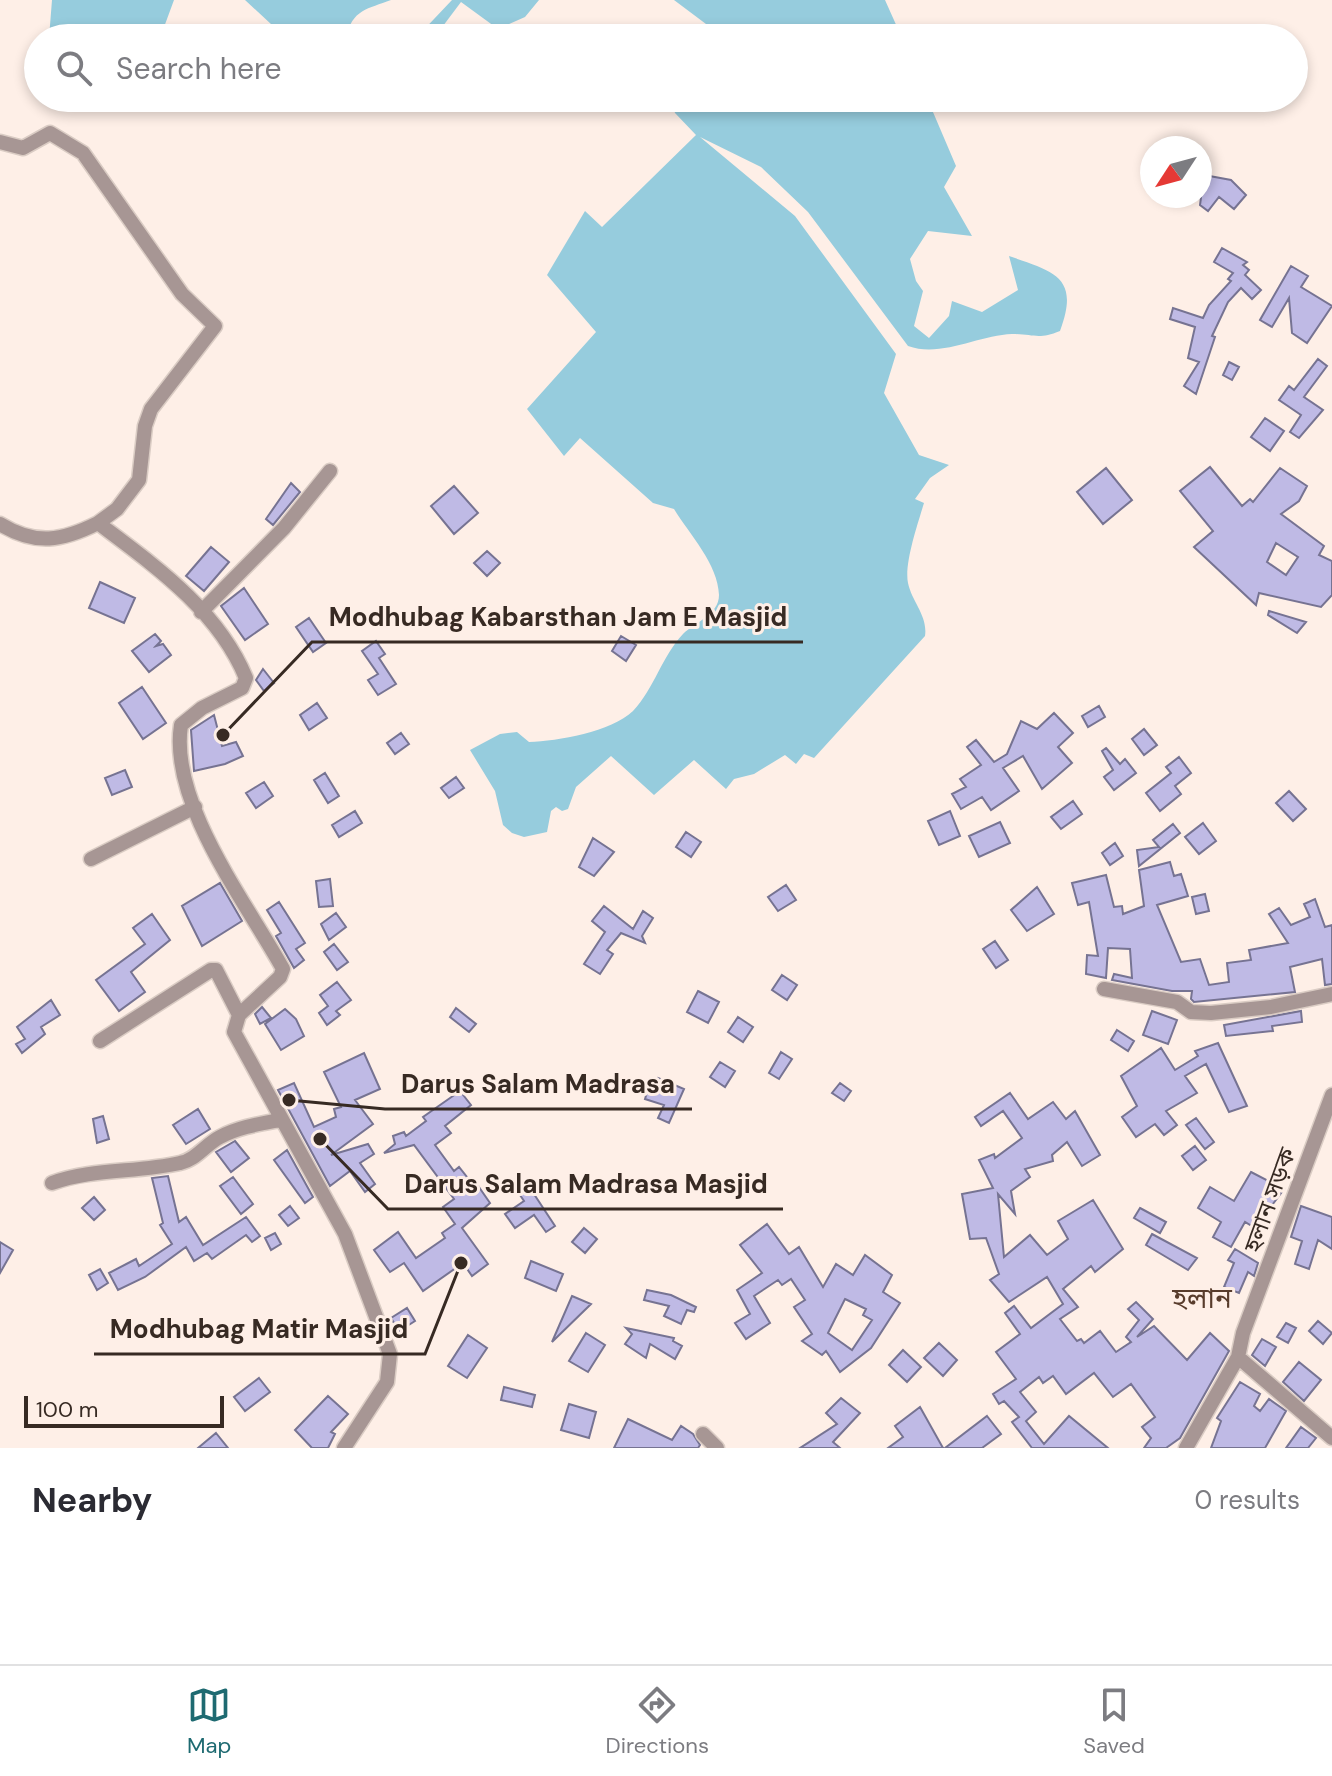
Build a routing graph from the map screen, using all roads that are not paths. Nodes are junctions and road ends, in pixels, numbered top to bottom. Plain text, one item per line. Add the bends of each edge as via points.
1 (0, 142) edge
2 (330, 471) dead end
3 (98, 523) junction
4 (0, 524) edge
5 (201, 612) junction
6 (195, 807) junction
7 (91, 859) dead end
8 (1104, 989) dead end
9 (1332, 994) edge
10 (239, 1015) junction
11 (100, 1041) dead end
12 (1332, 1095) edge
13 (280, 1120) junction
14 (52, 1183) dead end
15 (1238, 1357) junction
16 (703, 1434) dead end
17 (1332, 1438) edge
18 (344, 1448) edge
19 (717, 1448) edge
20 (1186, 1448) edge

1 - 3 street via 23,148 50,133 83,153 182,294 215,326 151,409 139,480 117,509
2 - 5 street via 284,528
3 - 4 street via 69,538 24,536
3 - 5 street via 172,579
5 - 6 street via 224,638 246,678 242,688 181,725 179,760
6 - 7 street
6 - 10 street via 283,969
8 - 9 street via 1211,1013
10 - 11 street via 216,970 211,970
10 - 13 street via 234,1032
12 - 15 street, হলান সড়ক
13 - 14 street via 217,1138 182,1163 71,1176
13 - 18 street via 345,1234 390,1354 387,1382
15 - 17 street
15 - 20 street, হলান সড়ক
16 - 19 street

